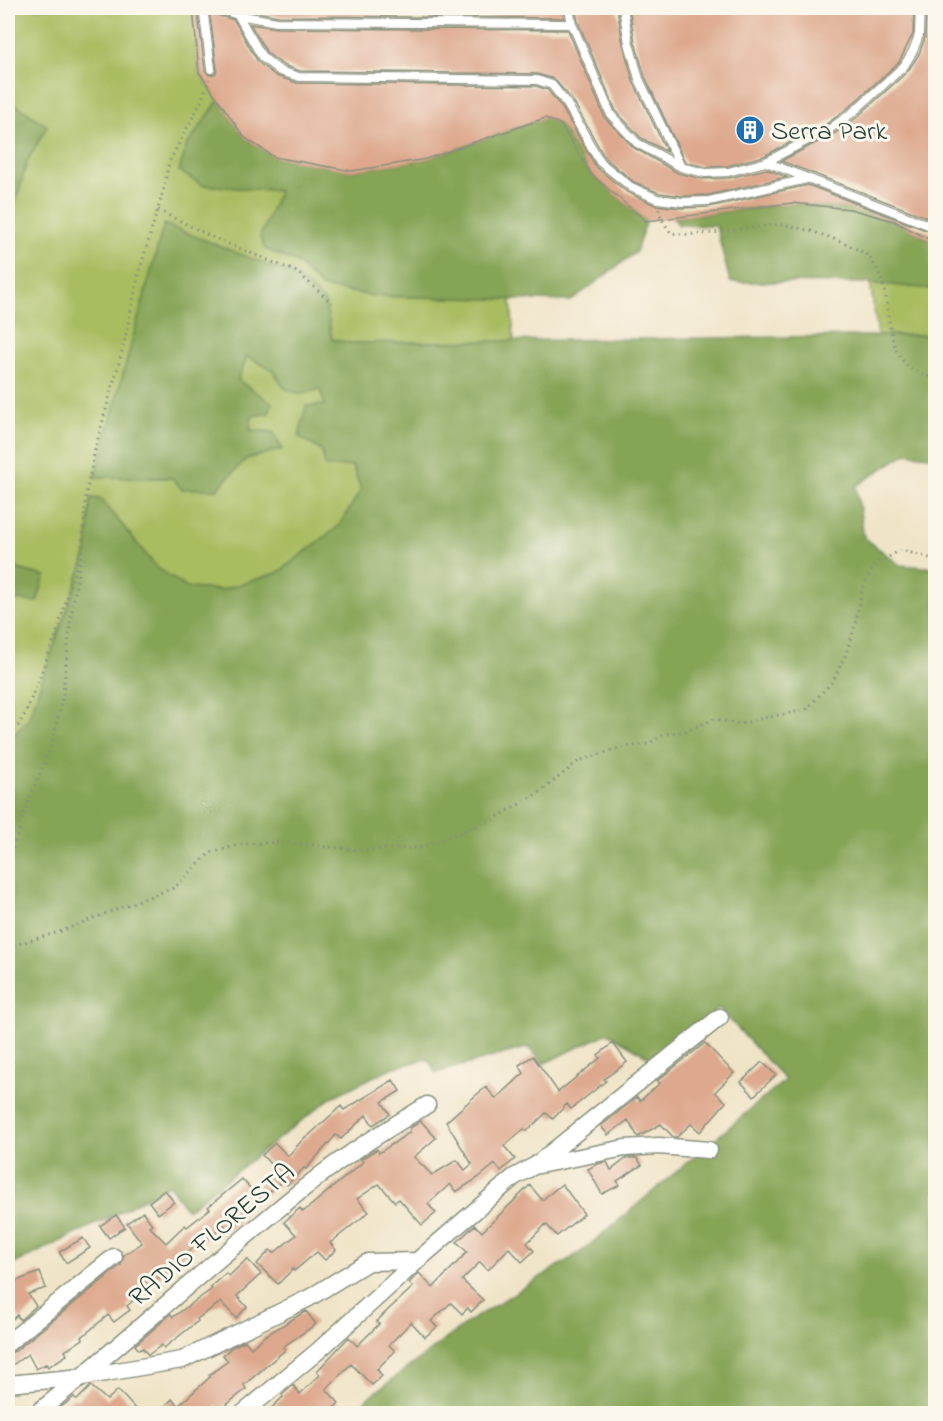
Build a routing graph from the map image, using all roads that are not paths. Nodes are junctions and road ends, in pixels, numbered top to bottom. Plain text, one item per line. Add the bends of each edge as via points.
1 (203, 8) edge
2 (216, 8) edge
3 (569, 8) edge
4 (623, 8) edge
5 (920, 8) edge
6 (238, 15) junction
7 (572, 24) junction
8 (211, 69) road end
9 (766, 162) junction
10 (681, 167) junction
11 (807, 179) junction
12 (936, 228) edge
13 (720, 1017) dead end
14 (427, 1105) dead end
15 (709, 1150) dead end
16 (534, 1166) junction
17 (114, 1257) dead end
18 (417, 1261) junction
19 (8, 1343) edge
20 (82, 1377) junction
21 (8, 1384) edge
22 (36, 1413) edge
23 (242, 1413) edge

1 - 8 lane
2 - 6 lane
3 - 7 lane
4 - 10 lane via 639,79
5 - 9 lane via 919,35 904,66 831,128
6 - 7 lane via 276,22
6 - 11 lane via 262,57 280,71 299,77 537,80 552,85 600,162 631,187 657,199 709,201
7 - 10 lane via 611,115 638,143
9 - 10 lane via 728,172 705,173
9 - 11 lane
11 - 12 lane
13 - 16 street
14 - 20 street, RADIO FLORESTA via 314,1180
15 - 16 street via 625,1148
16 - 18 street via 498,1189
17 - 19 street
18 - 20 street via 368,1262 309,1298 182,1360
18 - 23 street via 318,1351
20 - 21 street
20 - 22 street, RADIO FLORESTA

